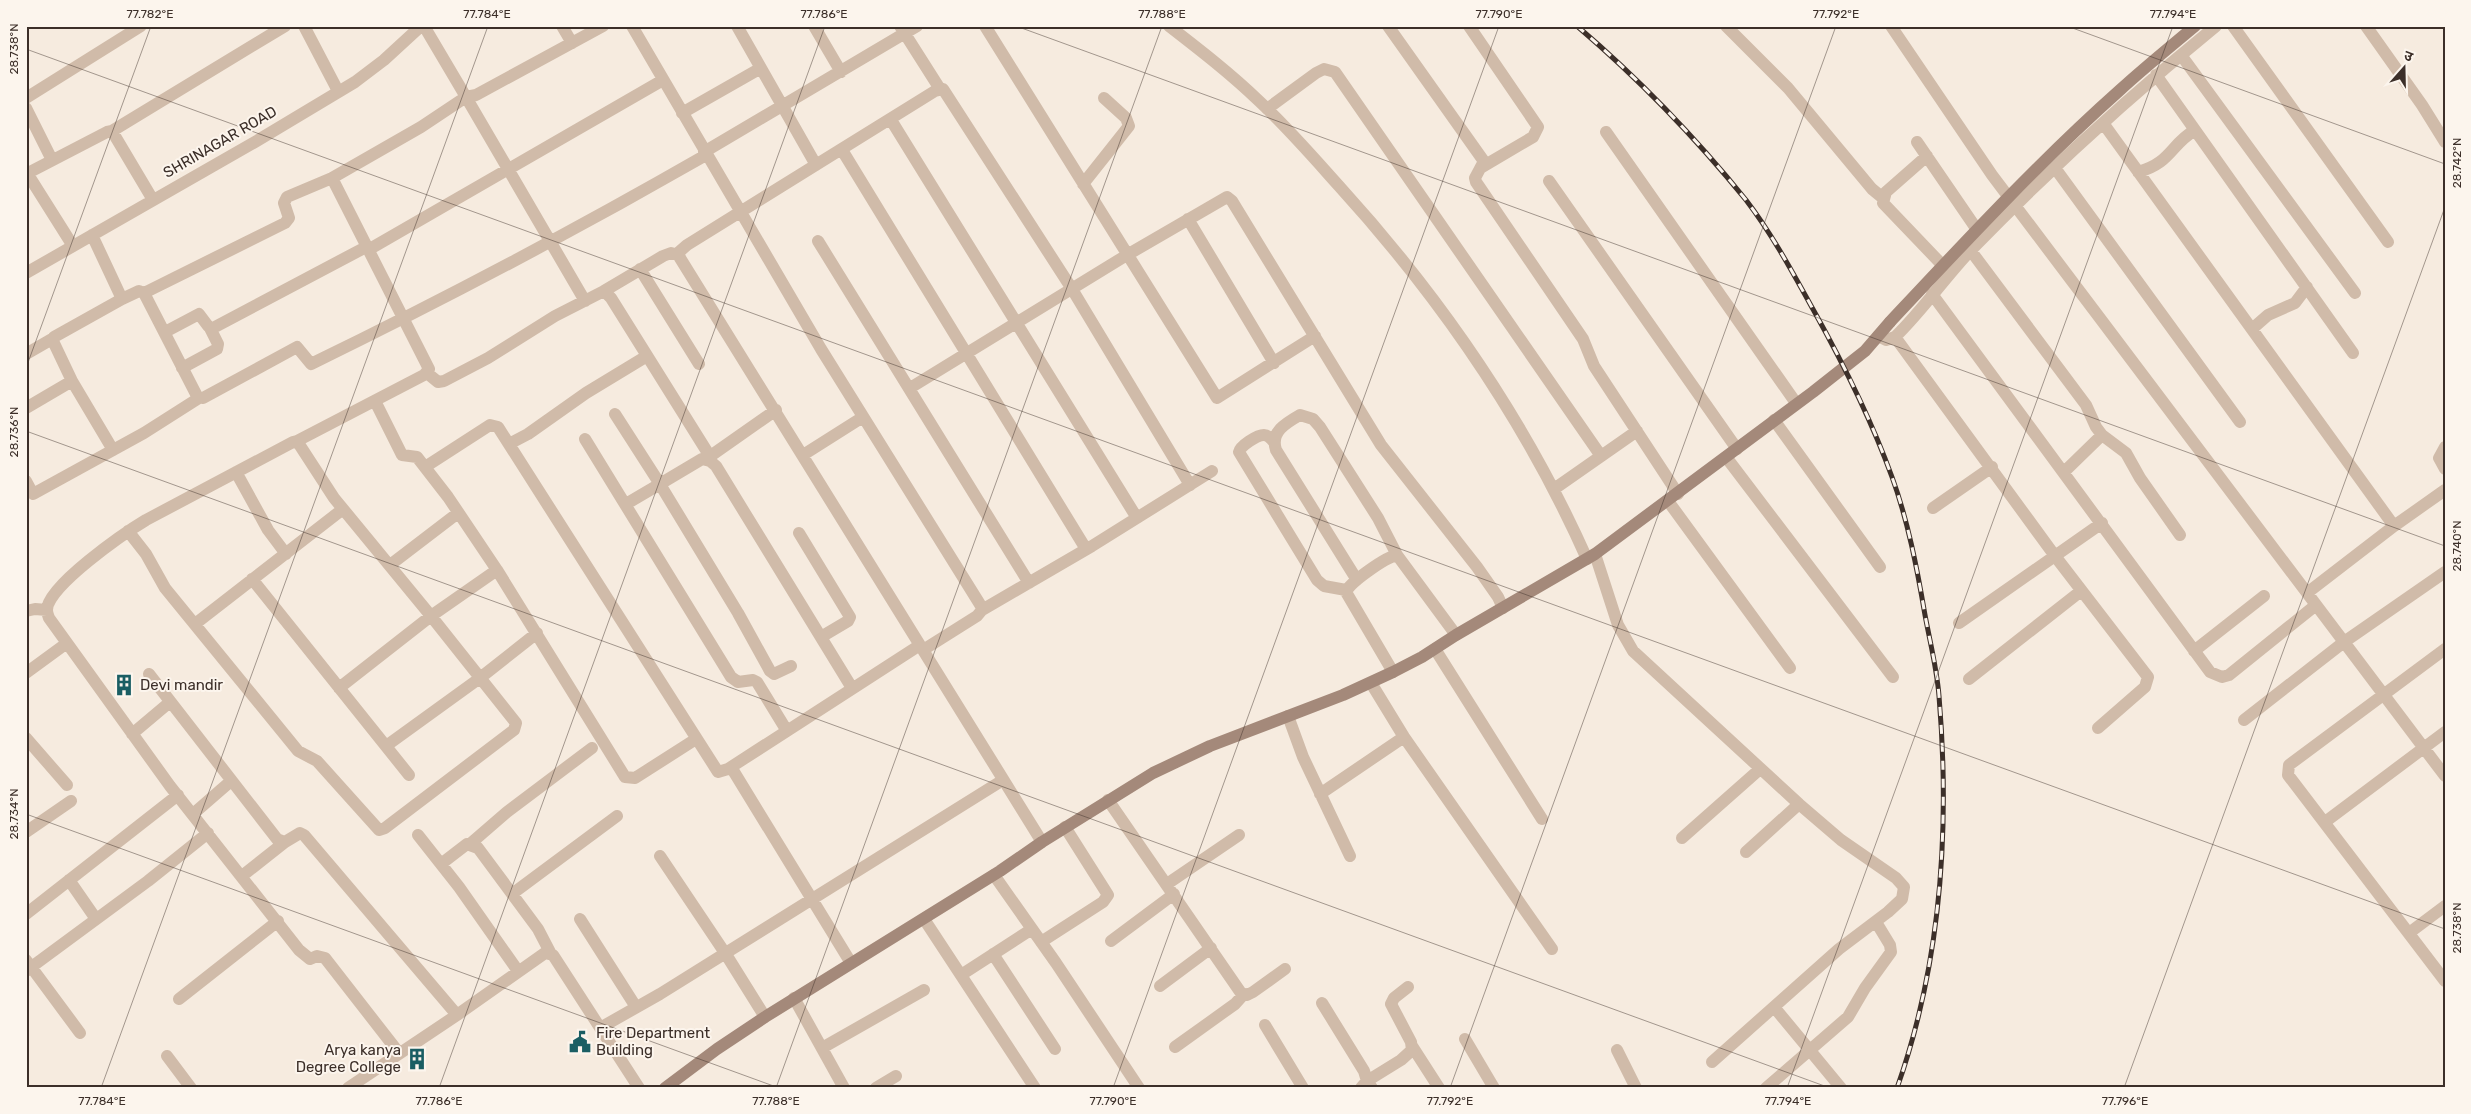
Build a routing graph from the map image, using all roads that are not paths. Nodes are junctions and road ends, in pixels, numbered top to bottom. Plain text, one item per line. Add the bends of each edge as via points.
1 (141, 26) edge
2 (285, 26) edge
3 (304, 26) edge
4 (422, 26) edge
5 (562, 26) edge
6 (603, 26) edge
7 (632, 26) edge
8 (736, 26) edge
9 (814, 26) edge
10 (917, 26) edge
11 (985, 26) edge
12 (1169, 26) edge
13 (1388, 26) edge
14 (1469, 26) edge
15 (1726, 26) edge
16 (1891, 26) edge
17 (2195, 26) edge
18 (2216, 26) edge
19 (2233, 26) edge
20 (2366, 26) edge
21 (902, 30) edge
22 (572, 43) junction
23 (2181, 55) junction
24 (762, 68) junction
25 (841, 72) junction
26 (2156, 75) junction
27 (663, 80) junction
28 (940, 89) junction
29 (338, 91) junction
30 (466, 97) junction
31 (26, 98) edge
32 (1104, 98) dead end
33 (784, 106) junction
34 (26, 108) edge
35 (1267, 109) junction
36 (682, 113) junction
37 (891, 120) junction
38 (2103, 123) junction
39 (2195, 130) junction
40 (112, 131) junction
41 (1606, 132) dead end
42 (1917, 142) dead end
43 (2445, 142) edge
44 (842, 150) junction
45 (705, 153) junction
46 (1927, 156) junction
47 (52, 160) junction
48 (816, 165) junction
49 (1482, 167) junction
50 (2055, 168) junction
51 (507, 170) junction
52 (2138, 172) junction
53 (27, 174) edge
54 (332, 178) junction
55 (1549, 181) dead end
56 (1083, 184) junction
57 (1883, 198) junction
58 (153, 200) junction
59 (2016, 205) junction
60 (739, 213) junction
61 (1188, 219) junction
62 (92, 235) junction
63 (1983, 238) junction
64 (818, 241) dead end
65 (550, 242) junction
66 (2388, 242) dead end
67 (72, 246) junction
68 (367, 248) junction
69 (1971, 251) junction
70 (679, 255) junction
71 (1127, 255) junction
72 (640, 269) junction
73 (26, 273) edge
74 (1950, 273) junction
75 (2307, 287) junction
76 (1072, 289) junction
77 (604, 291) junction
78 (144, 292) junction
79 (2355, 293) dead end
80 (1932, 294) junction
81 (122, 299) junction
82 (585, 300) junction
83 (405, 318) junction
84 (1018, 323) junction
85 (210, 328) junction
86 (2252, 329) junction
87 (165, 332) junction
88 (1315, 336) junction
89 (1878, 336) junction
90 (1895, 337) junction
91 (52, 339) junction
92 (2353, 353) dead end
93 (26, 354) edge
94 (967, 354) junction
95 (647, 356) junction
96 (1274, 363) junction
97 (700, 364) dead end
98 (182, 368) junction
99 (427, 373) junction
100 (72, 381) junction
101 (910, 388) junction
102 (199, 398) junction
103 (374, 401) junction
104 (1796, 403) junction
105 (26, 408) edge
106 (776, 410) junction
107 (615, 414) dead end
108 (863, 417) junction
109 (1774, 420) junction
110 (2240, 422) dead end
111 (1637, 431) junction
112 (2102, 435) junction
113 (585, 439) dead end
114 (296, 441) junction
115 (1274, 442) junction
116 (509, 444) junction
117 (2445, 447) edge
118 (1737, 449) junction
119 (113, 450) junction
120 (803, 455) junction
121 (1601, 456) junction
122 (1726, 457) junction
123 (710, 459) junction
124 (425, 467) junction
125 (1992, 467) junction
126 (2445, 469) edge
127 (1212, 471) dead end
128 (236, 472) junction
129 (2064, 472) junction
130 (26, 481) edge
131 (659, 482) junction
132 (1190, 485) junction
133 (1554, 489) junction
134 (2445, 490) edge
135 (30, 496) edge
136 (1673, 497) junction
137 (626, 504) junction
138 (1933, 508) dead end
139 (343, 509) junction
140 (458, 513) junction
141 (1138, 518) junction
142 (2102, 523) junction
143 (2394, 526) junction
144 (128, 531) junction
145 (799, 532) dead end
146 (2180, 535) dead end
147 (1086, 549) junction
148 (286, 554) junction
149 (1397, 555) junction
150 (1591, 556) junction
151 (2055, 556) junction
152 (390, 565) junction
153 (1880, 567) dead end
154 (497, 570) junction
155 (2445, 572) edge
156 (252, 580) junction
157 (1357, 580) junction
158 (1029, 583) junction
159 (1346, 590) junction
160 (2081, 591) junction
161 (2308, 593) junction
162 (2264, 596) dead end
163 (2316, 605) junction
164 (1503, 608) junction
165 (47, 610) junction
166 (982, 610) junction
167 (26, 611) edge
168 (431, 616) junction
169 (1959, 623) dead end
170 (196, 624) junction
171 (537, 633) junction
172 (1456, 634) junction
173 (821, 637) junction
174 (2344, 642) junction
175 (67, 643) junction
176 (922, 647) junction
177 (1435, 649) junction
178 (2445, 649) edge
179 (2194, 651) junction
180 (790, 666) dead end
181 (1790, 668) dead end
182 (1393, 672) junction
183 (26, 673) edge
184 (149, 674) dead end
185 (1893, 677) dead end
186 (480, 678) junction
187 (1969, 679) dead end
188 (1371, 683) junction
189 (339, 688) junction
190 (852, 688) junction
191 (2384, 696) junction
192 (170, 702) junction
193 (1288, 716) junction
194 (2244, 720) dead end
195 (2098, 728) dead end
196 (788, 731) junction
197 (2445, 732) edge
198 (132, 734) junction
199 (1404, 736) junction
200 (26, 738) edge
201 (696, 739) junction
202 (386, 746) junction
203 (592, 748) dead end
204 (2424, 748) junction
205 (731, 767) junction
206 (1760, 770) junction
207 (408, 775) dead end
208 (2445, 776) edge
209 (1003, 780) junction
210 (231, 781) junction
211 (67, 785) dead end
212 (1320, 794) junction
213 (178, 795) junction
214 (1108, 800) junction
215 (71, 801) dead end
216 (1799, 804) junction
217 (193, 814) junction
218 (618, 816) dead end
219 (1542, 819) dead end
220 (2325, 822) junction
221 (1065, 827) junction
222 (26, 832) edge
223 (208, 833) junction
224 (418, 835) dead end
225 (1239, 835) dead end
226 (1682, 838) dead end
227 (285, 842) junction
228 (1042, 842) junction
229 (470, 844) junction
230 (1746, 852) dead end
231 (660, 856) dead end
232 (1350, 856) dead end
233 (441, 864) junction
234 (994, 875) junction
235 (242, 876) junction
236 (69, 880) junction
237 (1171, 889) junction
238 (512, 894) junction
239 (812, 898) junction
240 (2445, 906) edge
241 (26, 914) edge
242 (924, 918) junction
243 (96, 919) junction
244 (580, 920) dead end
245 (278, 921) junction
246 (1876, 922) junction
247 (1032, 929) junction
248 (2409, 933) junction
249 (1041, 942) junction
250 (1111, 942) dead end
251 (1211, 948) junction
252 (1552, 949) dead end
253 (725, 953) junction
254 (551, 954) junction
255 (993, 954) junction
256 (851, 963) junction
257 (28, 966) edge
258 (1285, 969) dead end
259 (518, 971) junction
260 (961, 975) junction
261 (2445, 981) edge
262 (1160, 986) dead end
263 (1408, 987) dead end
264 (924, 990) dead end
265 (1244, 994) junction
266 (794, 998) junction
267 (179, 1000) dead end
268 (1322, 1004) dead end
269 (636, 1007) junction
270 (1774, 1007) junction
271 (457, 1015) junction
272 (765, 1017) junction
273 (1265, 1025) dead end
274 (600, 1028) junction
275 (80, 1033) dead end
276 (1465, 1039) dead end
277 (1412, 1046) junction
278 (1175, 1047) dead end
279 (822, 1048) junction
280 (1055, 1049) dead end
281 (1617, 1050) dead end
282 (1810, 1051) junction
283 (399, 1053) junction
284 (167, 1056) dead end
285 (1712, 1062) dead end
286 (896, 1076) dead end
287 (1366, 1086) edge
288 (1032, 1087) edge
289 (191, 1088) edge
290 (348, 1088) edge
291 (639, 1088) edge
292 (665, 1088) edge
293 (844, 1088) edge
294 (876, 1088) edge
295 (1139, 1088) edge
296 (1303, 1088) edge
297 (1439, 1088) edge
298 (1494, 1088) edge
299 (1636, 1088) edge
300 (1766, 1088) edge
301 (1841, 1088) edge

1 - 31 street
2 - 40 street
3 - 29 street
4 - 29 street, SHRINAGAR ROAD via 370,72
4 - 30 street
5 - 22 street
6 - 22 street
7 - 27 street
8 - 24 street
9 - 25 street
10 - 21 street
11 - 56 street
12 - 35 street
13 - 49 street via 1483,160
14 - 49 street via 1538,127 1533,137
15 - 57 street via 1788,88
16 - 59 street via 1992,175
17 - 89 main road, bridge via 2081,126
18 - 23 street
19 - 66 street
20 - 43 street
21 - 25 street
21 - 28 street
22 - 30 street
23 - 26 street
23 - 79 street
24 - 33 street
24 - 36 street
25 - 33 street
26 - 38 street
26 - 39 street
27 - 36 street
27 - 51 street
28 - 37 street
28 - 76 street via 947,92
29 - 58 street, SHRINAGAR ROAD
30 - 51 street
30 - 54 street
32 - 56 street via 1126,118 1129,126
33 - 45 street
33 - 48 street
34 - 47 street
35 - 121 street via 1316,73 1330,69 1334,72
35 - 133 street via 1386,238 1420,281 1501,398
36 - 45 street
37 - 44 street
37 - 84 street
38 - 50 street
38 - 52 street
39 - 52 street via 2184,136 2158,165
39 - 75 street
40 - 47 street
40 - 58 street
41 - 104 street
42 - 46 street
44 - 48 street
44 - 94 street
45 - 60 street
45 - 65 street
46 - 57 street
46 - 63 street
47 - 53 street
48 - 60 street
49 - 111 street via 1476,182 1583,339 1594,366
50 - 59 street
50 - 110 street
51 - 65 street
51 - 68 street
52 - 86 street
53 - 67 street
54 - 68 street
54 - 78 street via 288,197 284,202 290,218 285,223
55 - 118 street
56 - 71 street
57 - 74 street via 1887,209
58 - 62 street, SHRINAGAR ROAD
59 - 63 street
59 - 161 street
60 - 70 street via 682,248
60 - 108 street
61 - 71 street
61 - 88 street via 1223,198 1232,201
61 - 96 street
62 - 67 street, SHRINAGAR ROAD
62 - 81 street
63 - 69 street
64 - 101 street
65 - 82 street
65 - 83 street
67 - 73 street, SHRINAGAR ROAD
68 - 83 street
68 - 85 street
69 - 74 street
69 - 112 street via 2086,405
70 - 72 street via 671,253
70 - 106 street
71 - 76 street
71 - 96 street via 1217,399
72 - 77 street
72 - 97 street
74 - 80 street
75 - 86 street via 2295,303 2268,315
75 - 92 street
76 - 84 street
76 - 132 street
77 - 82 street
77 - 95 street
78 - 81 street
78 - 87 street
80 - 90 street
80 - 129 street
81 - 91 street
82 - 99 street via 444,381 438,382
83 - 99 street via 429,366
83 - 102 street via 311,364 297,346
84 - 94 street
84 - 141 street
85 - 87 street via 200,314
85 - 98 street via 218,344 217,349
86 - 143 street
87 - 98 street
88 - 96 street
88 - 164 street via 1381,445 1476,567
89 - 90 street via 1886,340
89 - 104 main road via 1865,351
90 - 125 street
91 - 93 street
91 - 100 street
94 - 101 street
94 - 147 street
95 - 116 street
95 - 123 street
98 - 102 street
99 - 103 street
100 - 105 street
100 - 119 street
101 - 158 street
102 - 119 street
103 - 114 street
103 - 124 street via 402,454 415,456
104 - 109 main road
106 - 120 street
106 - 123 street
107 - 131 street
108 - 120 street
108 - 166 street
109 - 118 main road
109 - 153 street
111 - 121 street
111 - 136 street
112 - 129 street
112 - 146 street via 2126,454
113 - 137 street
114 - 128 street
114 - 139 street
115 - 149 street via 1279,429 1300,415 1313,419 1375,512
115 - 157 street
115 - 159 street via 1261,435 1242,446 1239,452 1317,580 1330,588
116 - 124 street via 498,427 490,425
116 - 201 street
117 - 126 street via 2439,458
118 - 122 main road
119 - 135 street
120 - 176 street
121 - 133 street
122 - 136 main road
122 - 185 street
123 - 131 street via 702,459
123 - 173 street
124 - 140 street
125 - 138 street
125 - 151 street
127 - 132 street
128 - 144 street
128 - 148 street via 268,530
129 - 142 street
130 - 135 street
131 - 137 street
131 - 180 street via 770,670 774,674
132 - 141 street
133 - 150 street
134 - 143 street
136 - 150 main road
136 - 181 street
137 - 196 street via 731,677 738,682 756,682
139 - 148 street
139 - 152 street
140 - 152 street
140 - 154 street
141 - 147 street
142 - 151 street
142 - 179 street
143 - 161 street
144 - 165 street via 81,567 50,602
144 - 170 street via 146,554 165,588
145 - 173 street via 850,617
147 - 158 street
148 - 156 street
149 - 157 street via 1389,557
149 - 172 street
150 - 164 main road
150 - 206 street via 1628,644
151 - 160 street
151 - 169 street
152 - 168 street
154 - 168 street
154 - 171 street
155 - 174 street
156 - 170 street
156 - 189 street
157 - 159 street
158 - 166 street
159 - 182 street via 1348,599
160 - 187 street
160 - 195 street via 2148,677 2145,687
161 - 163 street
162 - 179 street
163 - 174 street
163 - 179 street via 2229,675 2222,677 2210,672
164 - 172 main road
165 - 167 street
165 - 175 street
166 - 176 street
168 - 186 street
168 - 189 street
170 - 186 street via 298,751 317,761 379,830 515,728 514,720
171 - 186 street
171 - 201 street via 625,777 635,778
172 - 177 main road
173 - 190 street
174 - 191 street
174 - 194 street
175 - 183 street
175 - 198 street
176 - 190 street
176 - 209 street
177 - 182 main road
177 - 219 street
178 - 191 street
182 - 188 main road
184 - 192 street
186 - 202 street
188 - 193 main road
188 - 199 street
189 - 202 street
190 - 196 street
191 - 204 street
191 - 220 street via 2289,765 2288,774
192 - 198 street
192 - 210 street
193 - 212 street
193 - 214 main road via 1210,746 1153,773
196 - 205 street
197 - 204 street
198 - 213 street
199 - 212 street
199 - 252 street
200 - 211 street
201 - 205 street via 718,772
202 - 207 street
203 - 229 street
204 - 208 street
204 - 220 street
205 - 239 street
206 - 216 street
206 - 226 street
209 - 228 street
209 - 239 street
210 - 217 street
210 - 227 street via 278,839
212 - 232 street
213 - 217 street
213 - 236 street
214 - 221 main road
214 - 237 street
215 - 222 street
216 - 230 street
216 - 246 street via 1841,840 1901,883 1902,899
217 - 223 street
218 - 238 street
220 - 248 street
221 - 228 main road
221 - 249 street via 1108,895
223 - 235 street
223 - 243 street
224 - 233 street
225 - 237 street
227 - 235 street
227 - 271 street via 300,832 304,835
228 - 234 main road
229 - 233 street
229 - 238 street via 478,848
231 - 253 street
233 - 259 street
234 - 242 main road
234 - 247 street
235 - 245 street
236 - 241 street
236 - 243 street
237 - 250 street
237 - 251 street
238 - 254 street via 547,942
239 - 253 street
239 - 256 street
240 - 248 street
242 - 256 main road
242 - 260 street
243 - 257 street
244 - 269 street
245 - 267 street
245 - 283 street via 307,957 325,958
246 - 270 street
246 - 282 street via 1891,952 1848,1017
247 - 249 street
247 - 255 street
248 - 261 street
249 - 295 street
251 - 262 street
251 - 265 street
253 - 269 street
253 - 272 street
254 - 259 street via 540,954
254 - 274 street
255 - 260 street
255 - 280 street
256 - 266 main road
257 - 275 street
258 - 265 street via 1253,992
259 - 271 street
260 - 288 street
263 - 277 street via 1391,1004
264 - 279 street
265 - 278 street
266 - 272 main road
266 - 279 street
268 - 287 street via 1364,1071
269 - 274 street
270 - 282 street
270 - 285 street
271 - 283 street
272 - 292 main road
273 - 296 street
274 - 291 street
276 - 298 street
277 - 287 street via 1409,1054
277 - 297 street
279 - 293 street
281 - 299 street
282 - 300 street
282 - 301 street
283 - 290 street
284 - 289 street
286 - 294 street

